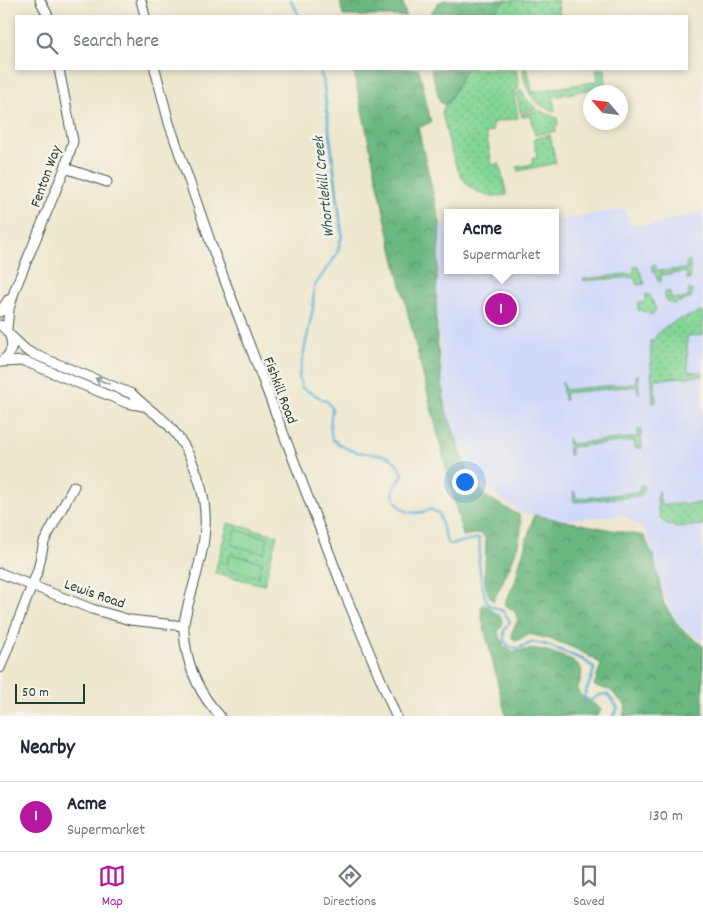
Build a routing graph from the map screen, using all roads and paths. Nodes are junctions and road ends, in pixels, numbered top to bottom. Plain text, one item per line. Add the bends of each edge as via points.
1 (40, 0) edge
2 (141, 0) edge
3 (48, 15) edge
4 (145, 15) edge
5 (59, 70) edge
6 (155, 70) edge
7 (65, 168) junction
8 (107, 182) dead end
9 (15, 289) junction
10 (0, 312) edge
11 (6, 330) edge
12 (0, 362) edge
13 (143, 406) junction
14 (74, 486) dead end
15 (0, 573) edge
16 (31, 586) junction
17 (184, 626) junction
18 (0, 668) edge
19 (220, 716) edge
20 (396, 716) edge

1 - 3 street
2 - 4 street
5 - 7 street, Fenton Way via 72,141
6 - 20 street, Fishkill Road via 169,123 215,255 345,594
7 - 8 street
7 - 9 street, Fenton Way
9 - 10 street, Fenton Way
9 - 11 street, Fenton Way
11 - 12 street, Fenton Way via 12,343 11,351
13 -> 11 street via 132,394 26,350
12 - 13 street via 24,362 127,403
13 - 17 street via 174,432 189,456 202,491 204,539
14 - 16 street via 44,542
15 - 16 street, Lewis Road
16 - 17 street, Lewis Road via 92,610 130,620
16 - 18 street
17 - 19 street via 192,672 199,689

